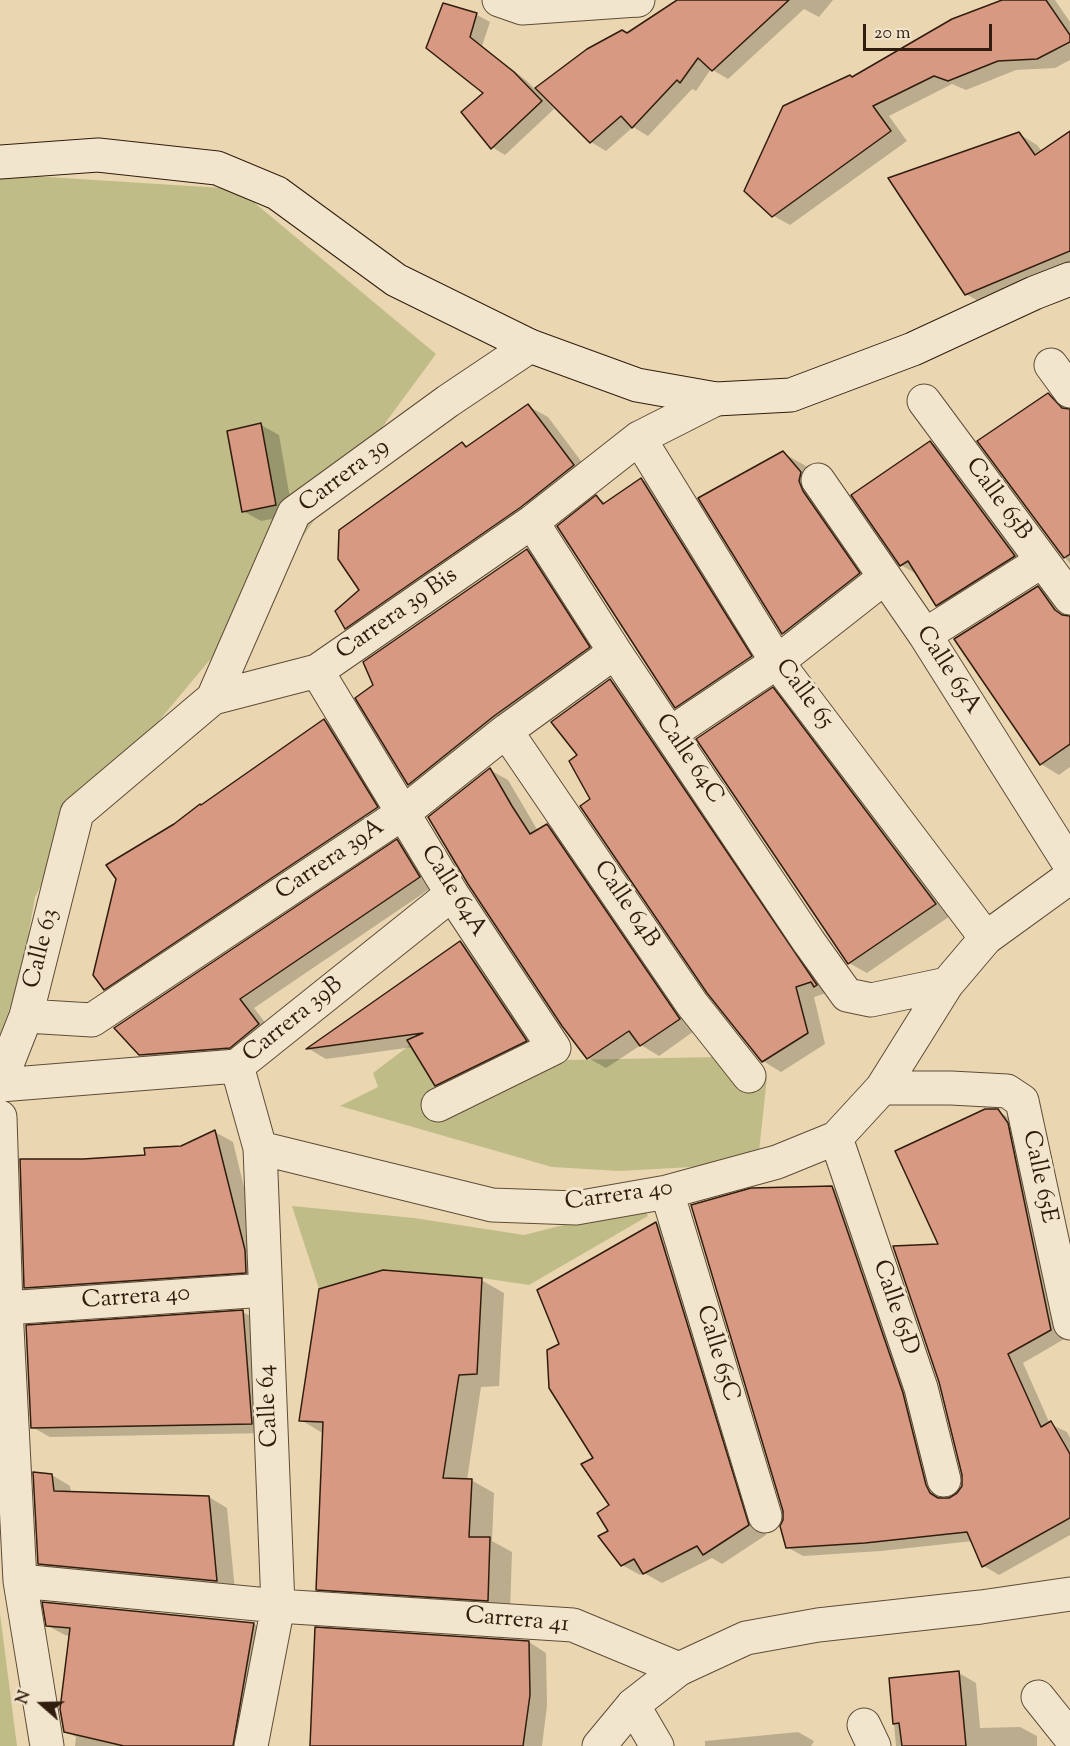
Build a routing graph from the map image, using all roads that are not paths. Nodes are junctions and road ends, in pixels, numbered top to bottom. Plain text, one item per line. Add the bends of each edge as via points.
1 (499, 0) edge
2 (638, 0) edge
3 (0, 162) edge
4 (1070, 279) edge
5 (530, 346) junction
6 (716, 399) junction
7 (924, 401) dead end
8 (639, 438) junction
9 (818, 480) dead end
10 (532, 522) junction
11 (1042, 561) junction
12 (884, 578) junction
13 (1069, 594) edge
14 (925, 635) junction
15 (615, 652) junction
16 (777, 662) junction
17 (317, 671) junction
18 (213, 698) junction
19 (506, 731) junction
20 (670, 733) junction
21 (77, 813) joint
22 (403, 813) junction
23 (1070, 865) edge
24 (1070, 877) edge
25 (452, 894) junction
26 (986, 938) junction
27 (947, 984) junction
28 (26, 1016) junction
29 (237, 1066) junction
30 (749, 1076) dead end
31 (0, 1084) edge
32 (882, 1088) junction
33 (438, 1105) dead end
34 (0, 1117) edge
35 (836, 1138) junction
36 (260, 1148) junction
37 (667, 1192) junction
38 (265, 1290) junction
39 (6, 1308) junction
40 (1070, 1323) edge
41 (944, 1480) dead end
42 (765, 1516) dead end
43 (20, 1581) junction
44 (1070, 1594) edge
45 (278, 1606) junction
46 (679, 1669) junction
47 (1038, 1697) dead end
48 (633, 1705) junction
49 (1070, 1737) edge
50 (47, 1746) edge
51 (251, 1746) edge
52 (599, 1746) edge
53 (657, 1746) edge

1 - 2 street via 522,8
3 - 5 street via 98,155 217,168 277,193 396,280
4 - 6 street via 913,349 791,395
5 - 6 street via 637,385
5 - 18 street, Carrera 39 via 294,513
6 - 8 street, Carrera 39 Bis
7 - 11 street, Calle 65B
8 - 10 street, Carrera 39 Bis
8 - 16 street, Calle 65
9 - 12 street, Calle 65A
10 - 15 street, Calle 64C
10 - 17 street, Carrera 39 Bis
11 - 13 street, Calle 65B
11 - 14 street
12 - 14 street, Calle 65A
12 - 16 street
14 - 23 street, Calle 65A
15 - 19 street, Carrera 39A
15 - 20 street, Calle 64C
16 - 20 street
16 - 26 street, Calle 65
17 - 18 street, Carrera 39 Bis
17 - 22 street, Calle 64A
18 - 21 street, Carrera 39 Bis
19 - 22 street, Carrera 39A
19 - 30 street, Calle 64B via 692,1004
20 - 27 street, Calle 64C via 848,995 871,1000
21 - 28 street, Calle 63
22 - 25 street, Calle 64A
22 - 28 street, Carrera 39A via 92,1020
24 - 26 street, Carrera 40
25 - 29 street, Carrera 39B
25 - 33 street, Calle 64A via 554,1048
26 - 27 street, Carrera 40
27 - 32 street, Carrera 40
28 - 31 street, Calle 63
29 - 31 street, Carrera 39B
29 - 36 street, Calle 64
32 - 35 street, Carrera 40
32 - 40 street, Calle 65E via 998,1090 1022,1101
34 - 39 street
35 - 37 street, Carrera 40 via 777,1162
35 - 41 street, Calle 65D via 921,1388
36 - 37 street, Carrera 40 via 492,1205 576,1208
36 - 38 street, Calle 64
37 - 42 street, Calle 65C
38 - 39 street, Carrera 40
38 - 45 street, Calle 64
39 - 43 street
43 - 45 street, Carrera 41
43 - 50 street
44 - 46 street via 818,1625 746,1638
45 - 46 street, Carrera 41 via 573,1624
45 - 51 street, Calle 64
46 - 48 street
47 - 49 street
48 - 52 street
48 - 53 street

